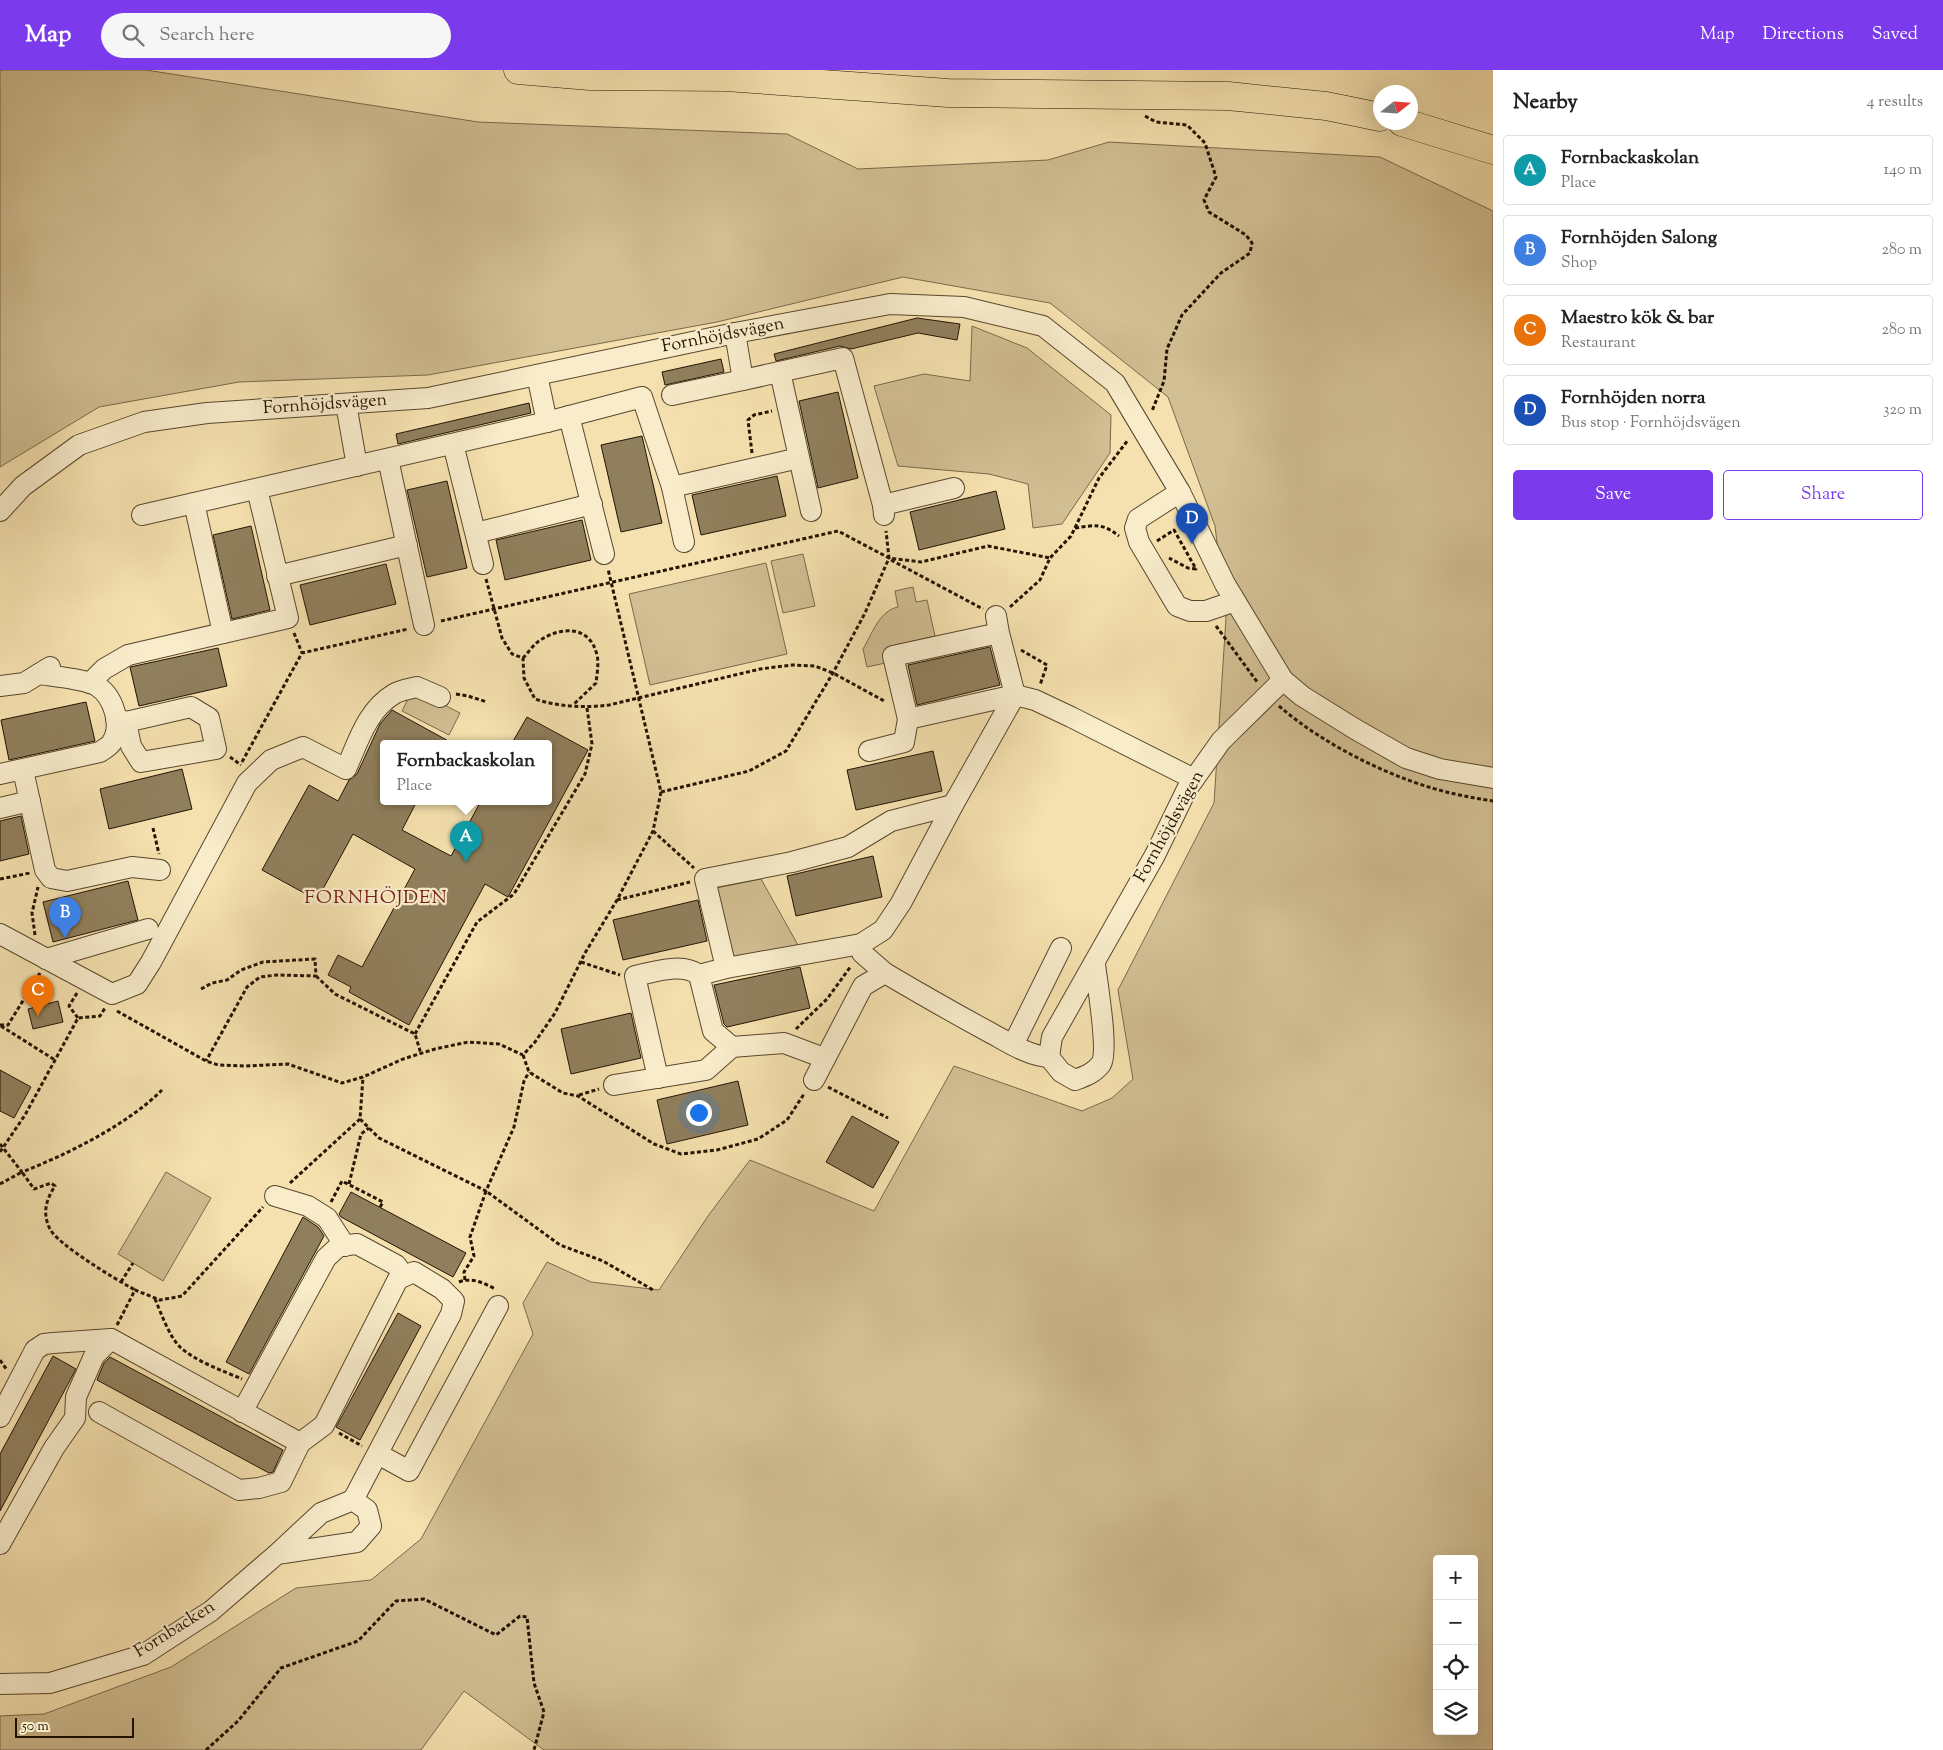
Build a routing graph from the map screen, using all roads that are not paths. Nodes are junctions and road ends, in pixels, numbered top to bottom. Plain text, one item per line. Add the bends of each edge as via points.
1 (518, 70) edge
2 (864, 70) edge
3 (726, 78) junction
4 (1373, 116) edge
5 (1418, 127) edge
6 (1493, 150) edge
7 (735, 333) junction
8 (780, 372) junction
9 (537, 375) junction
10 (743, 380) junction
11 (672, 395) dead end
12 (346, 404) junction
13 (569, 416) junction
14 (547, 422) junction
15 (453, 444) junction
16 (799, 458) junction
17 (388, 459) junction
18 (357, 466) junction
19 (672, 487) junction
20 (954, 488) dead end
21 (257, 489) junction
22 (1180, 492) junction
23 (194, 503) junction
24 (592, 504) junction
25 (0, 511) edge
26 (811, 511) dead end
27 (142, 515) dead end
28 (476, 533) junction
29 (684, 542) dead end
30 (407, 545) junction
31 (604, 554) road end
32 (483, 564) road end
33 (277, 576) junction
34 (1235, 601) junction
35 (424, 625) road end
36 (223, 633) junction
37 (56, 663) dead end
38 (39, 674) junction
39 (1283, 680) junction
40 (90, 684) junction
41 (0, 686) edge
42 (1015, 695) junction
43 (440, 697) dead end
44 (908, 719) junction
45 (868, 750) dead end
46 (23, 770) junction
47 (0, 774) edge
48 (1493, 778) edge
49 (1194, 780) junction
50 (30, 801) junction
51 (953, 805) junction
52 (0, 808) edge
53 (160, 870) road end
54 (148, 929) dead end
55 (0, 934) edge
56 (862, 948) junction
57 (1061, 948) dead end
58 (43, 964) junction
59 (1095, 964) junction
60 (726, 968) junction
61 (885, 973) junction
62 (699, 975) junction
63 (1013, 1045) junction
64 (732, 1047) junction
65 (1049, 1057) junction
66 (824, 1058) junction
67 (658, 1078) junction
68 (814, 1080) road end
69 (614, 1085) dead end
70 (275, 1196) road end
71 (345, 1246) junction
72 (404, 1276) junction
73 (498, 1306) road end
74 (111, 1338) junction
75 (99, 1412) dead end
76 (242, 1412) junction
77 (0, 1417) edge
78 (300, 1443) junction
79 (378, 1454) junction
80 (353, 1500) junction
81 (0, 1544) edge
82 (277, 1554) junction
83 (0, 1684) edge

1 - 3 highway via 590,76
2 - 3 highway
3 - 4 highway via 948,93 1228,96 1326,106
5 - 6 highway
7 - 9 street, Fornhöjdsvägen
7 - 10 street
7 - 22 street, Fornhöjdsvägen via 890,304 964,307 1043,326 1115,383
8 - 10 street
8 - 16 street
8 - 20 street via 843,358 883,510
9 - 12 street, Fornhöjdsvägen via 428,398
9 - 14 street
10 - 11 street
12 - 18 street
12 - 25 street, Fornhöjdsvägen via 207,412 144,422 79,445 23,486
13 - 14 street
13 - 19 street via 642,397
13 - 24 street
14 - 15 street
15 - 17 street
15 - 28 street
16 - 19 street
16 - 26 street
17 - 18 street
17 - 30 street
18 - 21 street
19 - 29 street
21 - 23 street
21 - 33 street
22 - 34 street, Fornhöjdsvägen
22 - 34 street via 1138,519 1135,528 1139,542 1146,548 1177,606 1206,612
23 - 27 street
23 - 36 street
24 - 28 street
24 - 31 street
28 - 32 street
30 - 33 street
30 - 35 street
33 - 36 street via 288,618
34 - 39 street, Fornhöjdsvägen
36 - 40 street via 128,655 104,669
37 - 38 street
38 - 40 street
38 - 41 street via 24,683
39 - 48 street, Fornhöjdsvägen via 1302,696 1406,758 1440,769
39 - 49 street, Fornhöjdsvägen via 1221,741
40 - 46 street via 104,691 121,720 112,742 100,752
42 - 44 street
42 - 44 street via 999,630 893,656
42 - 49 street via 1035,700
42 - 51 street
43 - 58 street via 417,687 396,693 379,704 365,725 346,770 303,747 271,760 248,783 137,984 106,1000
44 - 45 street via 904,742
46 - 47 street
46 - 50 street
49 - 59 street, Fornhöjdsvägen
50 - 52 street
50 - 53 street via 45,870 51,878 67,881 132,867
51 - 56 street via 901,903 883,930
51 - 60 street via 891,821 848,847 705,879
54 - 58 street
55 - 58 street
56 - 60 street
56 - 61 street
57 - 63 street
59 - 65 street, Fornhöjdsvägen via 1052,1038
59 - 65 street via 1104,1036 1102,1062 1092,1074 1075,1080 1061,1072
60 - 62 street
61 - 63 street
61 - 66 street via 863,986
62 - 64 street via 713,1031
62 - 67 street via 690,968 635,976
63 - 65 street via 1039,1057
64 - 66 street via 784,1043
64 - 67 street via 706,1070
66 - 68 street
67 - 69 street
70 - 71 street via 308,1206 324,1216
71 - 72 street via 357,1244 396,1265
71 - 76 street via 339,1246 326,1258
72 - 78 street via 398,1279 324,1425
72 - 79 street via 414,1272 442,1289 454,1301 451,1314
73 - 79 street via 409,1471
74 - 76 street
74 - 77 street via 53,1342 35,1350
74 - 81 street via 94,1356 76,1396 75,1418 54,1448
75 - 78 street via 240,1490 281,1482
76 - 78 street
79 - 80 street
80 - 82 street, Fornbacken via 321,1513
80 - 82 street via 367,1510 370,1526 357,1542
82 - 83 street, Fornbacken via 211,1610 142,1655 50,1683

